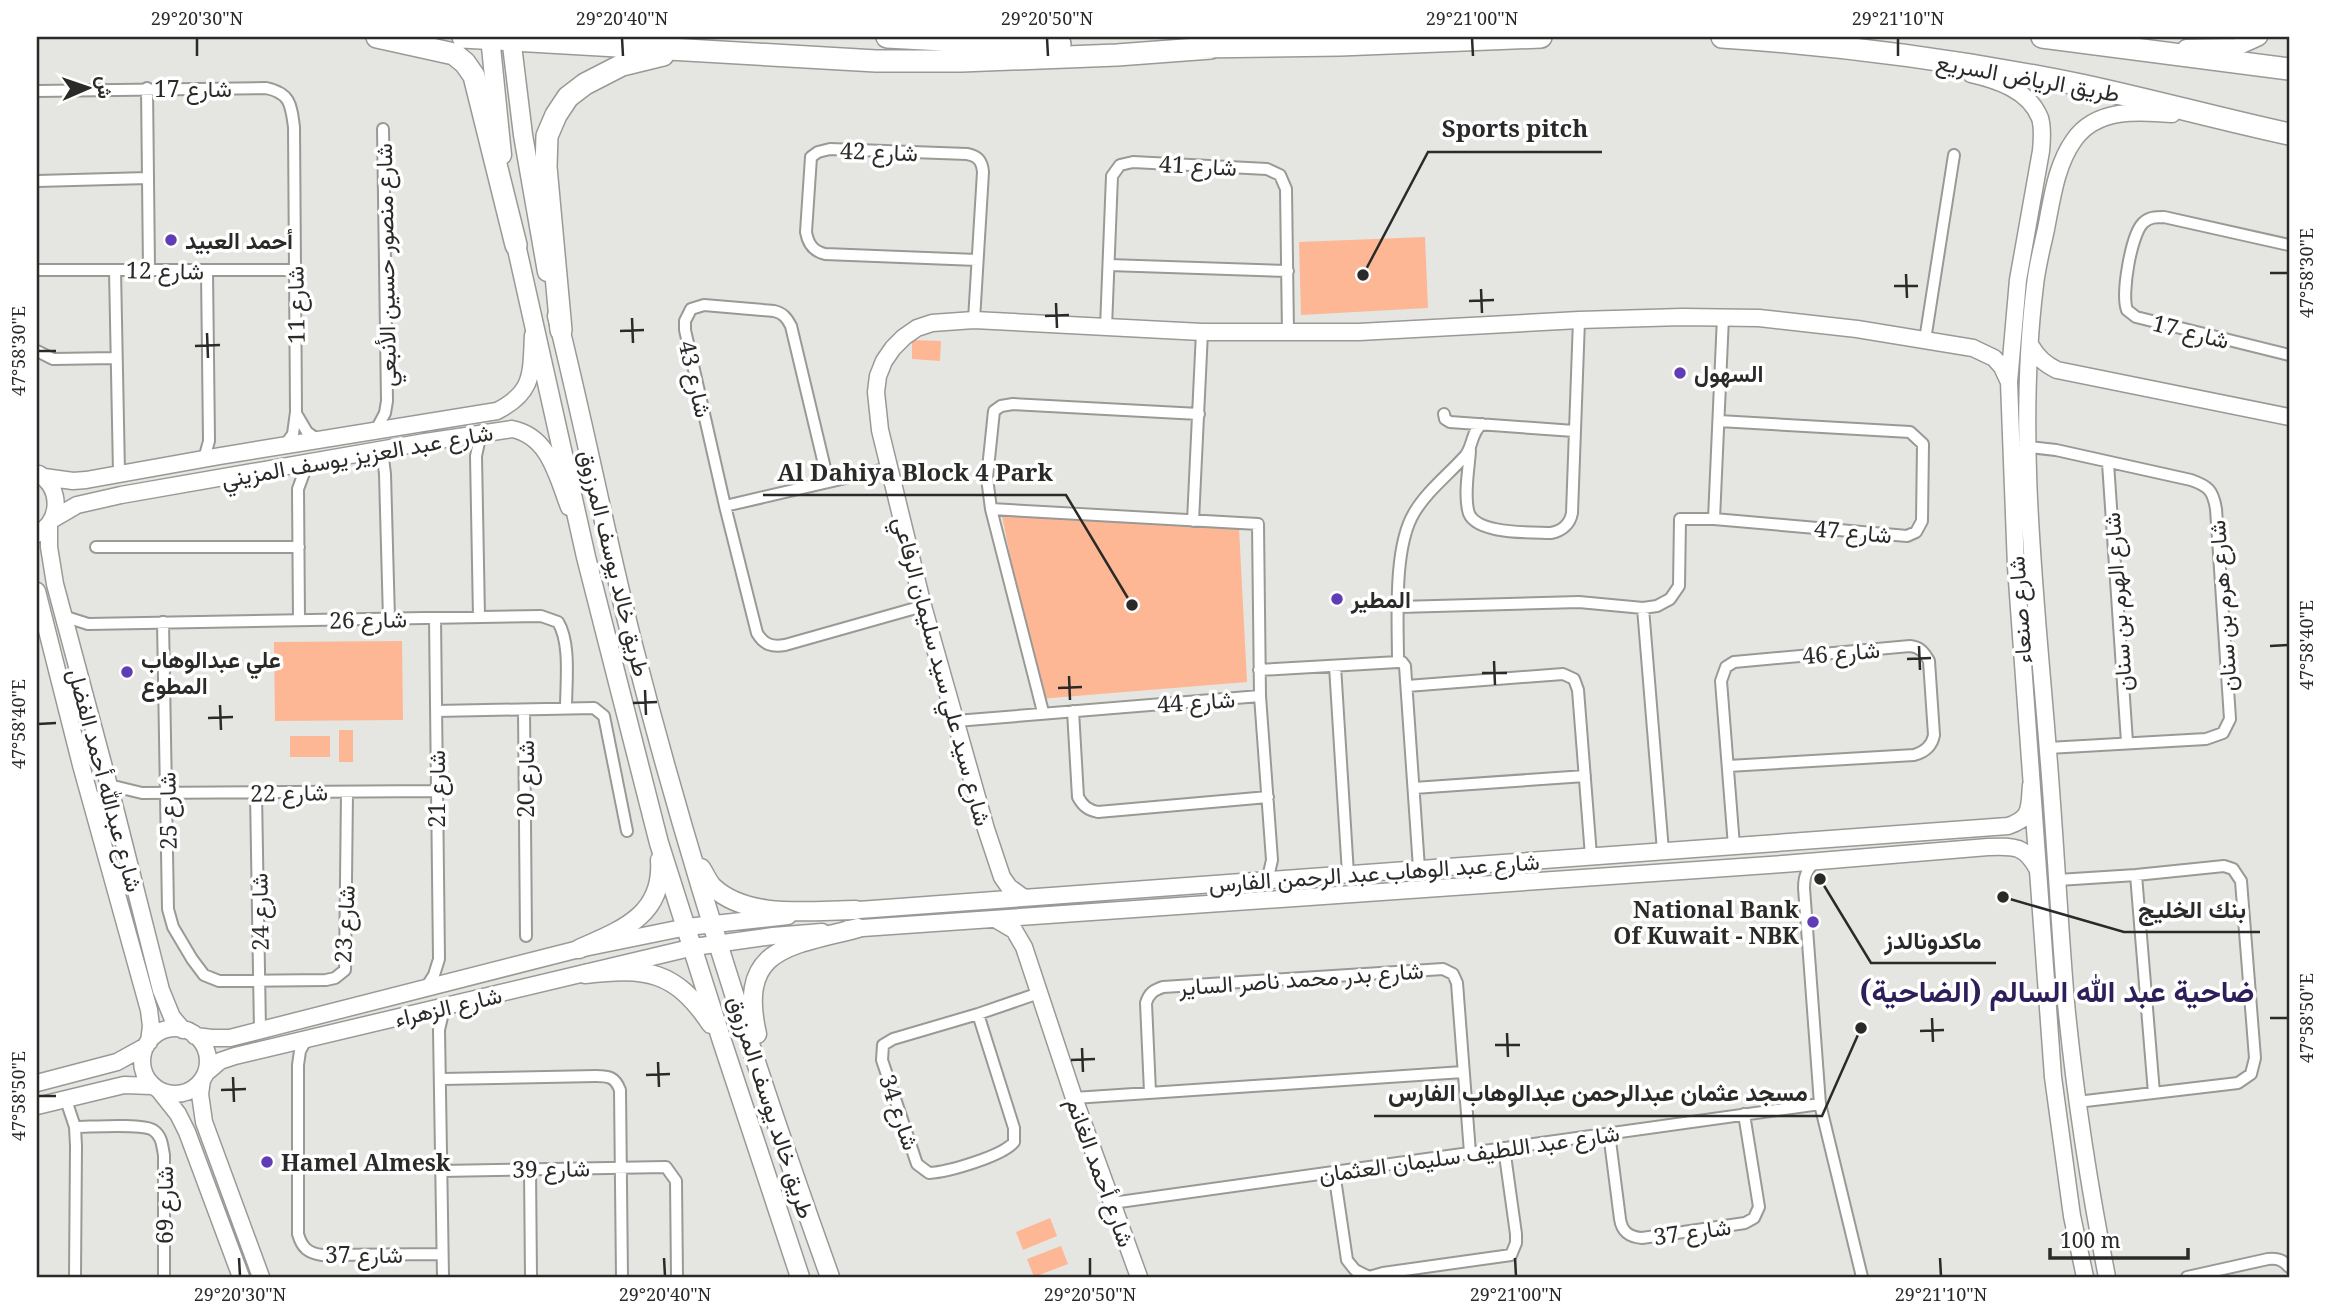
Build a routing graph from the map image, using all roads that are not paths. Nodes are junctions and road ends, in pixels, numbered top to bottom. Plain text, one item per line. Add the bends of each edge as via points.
1 (377, 37) edge
2 (463, 37) edge
3 (887, 37) edge
4 (1541, 37) edge
5 (1722, 37) edge
6 (2042, 37) edge
7 (2259, 37) edge
8 (501, 38) edge
9 (560, 39) edge
10 (689, 48) junction
11 (1211, 48) junction
12 (2137, 50) junction
13 (1883, 52) junction
14 (2289, 69) edge
15 (146, 88) junction
16 (266, 88) joint
17 (37, 91) edge
18 (2227, 120) junction
19 (383, 130) dead end
20 (2289, 134) edge
21 (1954, 155) dead end
22 (148, 178) junction
23 (37, 181) edge
24 (2033, 195) junction
25 (2053, 196) junction
26 (516, 245) junction
27 (2289, 245) edge
28 (977, 260) junction
29 (1109, 265) junction
30 (149, 269) junction
31 (37, 270) edge
32 (115, 270) junction
33 (294, 270) junction
34 (207, 271) junction
35 (1288, 271) junction
36 (1723, 317) junction
37 (974, 320) junction
38 (1579, 320) junction
39 (533, 326) junction
40 (1105, 327) junction
41 (561, 330) junction
42 (2012, 331) junction
43 (1202, 332) junction
44 (1288, 333) junction
45 (1925, 340) junction
46 (2031, 346) junction
47 (1973, 348) junction
48 (37, 351) edge
49 (2289, 355) edge
50 (116, 358) junction
51 (2057, 370) junction
52 (2009, 382) junction
53 (2029, 385) junction
54 (387, 401) junction
55 (296, 412) junction
56 (1199, 414) junction
57 (1444, 414) dead end
58 (2289, 417) edge
59 (1719, 421) junction
60 (415, 424) junction
61 (1482, 424) junction
62 (376, 430) junction
63 (1574, 431) junction
64 (353, 434) junction
65 (473, 435) junction
66 (322, 439) junction
67 (425, 442) junction
68 (285, 445) junction
69 (2029, 447) junction
70 (382, 450) junction
71 (1470, 450) junction
72 (357, 454) junction
73 (212, 457) junction
74 (333, 457) junction
75 (312, 461) junction
76 (2108, 463) junction
77 (280, 467) junction
78 (889, 468) junction
79 (39, 473) edge
80 (119, 473) junction
81 (828, 481) junction
82 (298, 489) junction
83 (725, 506) junction
84 (990, 509) junction
85 (1714, 519) junction
86 (1193, 521) junction
87 (46, 526) edge
88 (96, 547) dead end
89 (299, 547) junction
90 (586, 557) junction
91 (44, 562) edge
92 (37, 591) edge
93 (923, 606) junction
94 (1399, 607) junction
95 (1643, 608) junction
96 (63, 616) junction
97 (479, 617) junction
98 (435, 618) junction
99 (389, 619) junction
100 (299, 620) junction
101 (163, 622) junction
102 (2038, 623) junction
103 (88, 624) junction
104 (2020, 625) junction
105 (71, 643) junction
106 (2040, 650) junction
107 (2022, 653) junction
108 (1398, 662) junction
109 (1335, 666) junction
110 (1259, 670) junction
111 (1407, 686) junction
112 (1260, 696) junction
113 (566, 708) junction
114 (524, 710) junction
115 (436, 711) junction
116 (1073, 711) junction
117 (1043, 712) junction
118 (956, 721) junction
119 (2127, 742) junction
120 (2048, 748) junction
121 (1728, 766) junction
122 (1585, 776) junction
123 (109, 785) junction
124 (2031, 785) junction
125 (1414, 788) junction
126 (436, 791) junction
127 (166, 792) junction
128 (347, 792) junction
129 (142, 793) junction
130 (256, 793) junction
131 (1268, 797) junction
132 (116, 812) junction
133 (1989, 828) junction
134 (627, 831) dead end
135 (659, 843) junction
136 (688, 845) junction
137 (1734, 846) junction
138 (1988, 847) junction
139 (1663, 851) junction
140 (1641, 852) junction
141 (1591, 856) junction
142 (1272, 860) junction
143 (1816, 861) junction
144 (1783, 864) junction
145 (1419, 868) junction
146 (2038, 870) junction
147 (1000, 871) junction
148 (1665, 872) junction
149 (1349, 874) junction
150 (1644, 874) junction
151 (2136, 875) junction
152 (1320, 877) junction
153 (132, 878) junction
154 (1288, 879) junction
155 (2058, 880) junction
156 (1258, 881) junction
157 (114, 885) junction
158 (1804, 888) junction
159 (1350, 895) junction
160 (1324, 897) junction
161 (1024, 898) junction
162 (981, 902) junction
163 (930, 905) junction
164 (139, 906) junction
165 (910, 907) junction
166 (856, 910) junction
167 (122, 913) junction
168 (1039, 916) junction
169 (996, 919) junction
170 (712, 923) junction
171 (931, 923) junction
172 (911, 925) junction
173 (687, 926) junction
174 (858, 928) junction
175 (526, 936) dead end
176 (718, 943) junction
177 (694, 947) junction
178 (1024, 947) junction
179 (579, 949) junction
180 (439, 959) junction
181 (585, 974) junction
182 (2045, 975) junction
183 (2064, 975) junction
184 (465, 978) junction
185 (219, 981) joint
186 (260, 981) junction
187 (425, 989) junction
188 (153, 993) junction
189 (1039, 993) junction
190 (362, 1005) junction
191 (448, 1005) junction
192 (2066, 1006) junction
193 (2047, 1009) junction
194 (334, 1012) junction
195 (420, 1012) junction
196 (978, 1014) junction
197 (367, 1024) junction
198 (439, 1030) junction
199 (260, 1031) junction
200 (340, 1032) junction
201 (189, 1033) junction
202 (306, 1040) junction
203 (722, 1041) junction
204 (147, 1044) junction
205 (279, 1046) junction
206 (298, 1065) junction
207 (1462, 1072) junction
208 (204, 1076) junction
209 (440, 1079) junction
210 (37, 1083) edge
211 (155, 1088) junction
212 (1150, 1092) junction
213 (2154, 1093) junction
214 (1074, 1098) junction
215 (66, 1100) junction
216 (2077, 1102) junction
217 (1821, 1104) junction
218 (37, 1107) edge
219 (1744, 1114) junction
220 (204, 1122) junction
221 (75, 1127) junction
222 (187, 1132) junction
223 (1609, 1133) junction
224 (1504, 1148) junction
225 (784, 1150) junction
226 (1470, 1153) junction
227 (620, 1167) junction
228 (530, 1169) junction
229 (441, 1171) junction
230 (1334, 1172) junction
231 (232, 1198) junction
232 (1112, 1203) junction
233 (214, 1205) junction
234 (242, 1224) junction
235 (224, 1233) junction
236 (442, 1254) junction
237 (2289, 1267) edge
238 (798, 1273) edge
239 (75, 1277) edge
240 (164, 1277) edge
241 (241, 1277) edge
242 (261, 1277) edge
243 (443, 1277) edge
244 (531, 1277) edge
245 (622, 1277) edge
246 (677, 1277) edge
247 (830, 1277) edge
248 (1139, 1277) edge
249 (1863, 1277) edge
250 (2085, 1277) edge
251 (2107, 1277) edge
252 (2187, 1277) edge

1 - 26 highway via 454,54 474,76
2 - 8 highway
3 - 11 highway
4 - 11 highway
5 - 13 highway, طريق الرياض السريع
6 - 12 highway, طريق الرياض السريع
7 - 12 street via 2237,47
8 - 9 highway
8 - 26 main road, طريق خالد يوسف المرزوق via 503,167
8 - 41 main road, طريق خالد يوسف المرزوق
9 - 10 highway
10 - 11 highway via 876,61
10 - 41 highway via 622,65 585,84 568,97 556,115 547,135 546,167
12 - 14 highway, طريق الرياض السريع
13 - 18 highway, طريق الرياض السريع via 2069,83
13 - 24 street, شارع صنعاء via 1990,79 2021,95 2040,118 2042,132
15 - 16 street, شارع 17
15 - 17 street, شارع 17
15 - 22 street
16 - 33 street, شارع 11 via 283,93 292,109
18 - 20 highway, طريق الرياض السريع
18 - 25 street, شارع صنعاء via 2133,111 2095,122 2076,136 2064,156
19 - 54 street, شارع منصور حسين الأنبعي
21 - 45 street
22 - 23 street
22 - 30 street
24 - 25 street
24 - 42 street, شارع صنعاء
25 - 46 street, شارع صنعاء via 2035,284
26 - 39 main road, طريق خالد يوسف المرزوق
27 - 49 street, شارع 17 via 2164,217 2147,219 2136,235 2124,294 2127,310 2136,317
28 - 28 street, شارع 42 via 983,172 977,157 830,149 811,158 806,232 814,250
28 - 37 street, شارع 42
29 - 35 street
29 - 35 street, شارع 41 via 1112,176 1119,165 1133,162 1275,171 1286,189
29 - 40 street, شارع 41
30 - 32 street, شارع 12
30 - 34 street, شارع 12
31 - 32 street, شارع 12
32 - 50 street
33 - 34 street, شارع 12
33 - 55 street, شارع 11
34 - 73 street
35 - 44 street, شارع 41
36 - 38 street, شارع سيد علي سيد سليمان الرفاعي
36 - 45 street, شارع سيد علي سيد سليمان الرفاعي via 1857,328
36 - 59 street
37 - 40 street, شارع سيد علي سيد سليمان الرفاعي
37 - 78 street, شارع سيد علي سيد سليمان الرفاعي via 917,328 892,348 884,361 876,392
38 - 44 street, شارع سيد علي سيد سليمان الرفاعي
38 - 63 street
39 - 60 street, شارع عبد العزيز يوسف المزيني via 527,387 513,403 497,411
39 - 90 main road, طريق خالد يوسف المرزوق
40 - 43 street, شارع سيد علي سيد سليمان الرفاعي
41 - 136 main road, طريق خالد يوسف المرزوق via 633,643
42 - 47 street via 1993,344
42 - 52 street, شارع صنعاء
43 - 44 street, شارع سيد علي سيد سليمان الرفاعي
43 - 56 street
45 - 47 street, شارع سيد علي سيد سليمان الرفاعي
46 - 51 street via 2046,365
46 - 53 street, شارع صنعاء
47 - 52 street, شارع سيد علي سيد سليمان الرفاعي via 1994,358
48 - 50 street via 53,359
50 - 80 street
51 - 53 street via 2036,376
51 - 58 street
52 - 104 street, شارع صنعاء
53 - 69 street, شارع صنعاء
54 - 60 street, شارع منصور حسين الأنبعي via 392,412
54 - 62 street, شارع منصور حسين الأنبعي
55 - 66 street via 307,432
55 - 68 street, شارع 11 via 293,434
56 - 84 street via 1013,404 997,407 987,478
56 - 86 street
57 - 61 street via 1447,421
59 - 85 street
59 - 85 street, شارع 47 via 1910,432 1923,444 1922,521 1916,532 1907,536
60 - 62 street, شارع عبد العزيز يوسف المزيني
60 - 67 street via 429,426 432,433
61 - 63 street
61 - 71 street
62 - 64 street, شارع عبد العزيز يوسف المزيني
63 - 71 street via 1571,518 1552,533 1488,528 1470,517
64 - 66 street, شارع عبد العزيز يوسف المزيني
64 - 72 street via 349,445
65 - 67 street, شارع عبد العزيز يوسف المزيني
65 - 90 street, شارع عبد العزيز يوسف المزيني via 512,429 536,440 548,454
65 - 97 street
66 - 68 street, شارع عبد العزيز يوسف المزيني
66 - 74 street via 330,439 336,446
67 - 70 street, شارع عبد العزيز يوسف المزيني
68 - 73 street, شارع عبد العزيز يوسف المزيني
69 - 76 street, شارع هرم بن سنان
69 - 102 street, شارع صنعاء
70 - 72 street, شارع عبد العزيز يوسف المزيني
70 - 99 street
71 - 94 street via 1413,515 1402,551
72 - 74 street, شارع عبد العزيز يوسف المزيني
73 - 80 street, شارع عبد العزيز يوسف المزيني
74 - 75 street, شارع عبد العزيز يوسف المزيني
75 - 77 street, شارع عبد العزيز يوسف المزيني
75 - 82 street
76 - 119 street, شارع الهرم بن سنان
76 - 119 street, شارع هرم بن سنان via 2201,484 2214,495 2216,509 2227,727 2206,739
77 - 82 street
77 - 87 street, شارع عبد العزيز يوسف المزيني via 89,502 67,509
78 - 81 street
78 - 93 street, شارع سيد علي سيد سليمان الرفاعي
79 - 80 street, شارع عبد العزيز يوسف المزيني via 73,481
79 - 87 street, شارع عبدالله أحمد الفضل via 56,496 56,508
81 - 83 street
81 - 83 street, شارع 43 via 787,320 779,312 696,306 686,314 685,330
82 - 89 street
83 - 93 street, شارع 43 via 757,633 768,645 785,645
84 - 86 street
84 - 117 street
85 - 95 street via 1680,519 1679,586 1670,599
86 - 110 street via 1258,524
87 - 91 street, شارع عبدالله أحمد الفضل
88 - 89 street
89 - 100 street
90 - 135 main road, طريق خالد يوسف المرزوق
91 - 96 street, شارع عبدالله أحمد الفضل
92 - 157 street, شارع عبدالله أحمد الفضل
93 - 118 street, شارع سيد علي سيد سليمان الرفاعي
94 - 95 street via 1579,602
94 - 108 street
95 - 139 street
96 - 103 street, شارع 26
96 - 105 street, شارع عبدالله أحمد الفضل
97 - 98 street, شارع 26
97 - 113 street, شارع 26 via 541,616 558,622 566,640
98 - 99 street, شارع 26
98 - 115 street, شارع 21
99 - 100 street, شارع 26
100 - 101 street, شارع 26
101 - 103 street, شارع 26
101 - 127 street, شارع 25
102 - 104 street via 2029,630
102 - 106 street, شارع صنعاء
103 - 105 street
104 - 107 street, شارع صنعاء
105 - 123 street, شارع عبدالله أحمد الفضل
106 - 107 street via 2029,645
106 - 120 street, شارع صنعاء
107 - 124 street, شارع صنعاء
108 - 109 street
108 - 111 street via 1405,666
109 - 110 street
109 - 149 street
110 - 112 street
111 - 122 street via 1570,677 1578,690
111 - 125 street
112 - 116 street, شارع 44
112 - 131 street, شارع 44
113 - 114 street
113 - 134 street via 594,708 604,716
114 - 115 street, شارع 20
114 - 175 street, شارع 20
115 - 126 street, شارع 21
116 - 117 street, شارع 44
116 - 131 street via 1079,797 1091,810
117 - 118 street, شارع 44
118 - 147 street, شارع سيد علي سيد سليمان الرفاعي
119 - 120 street, شارع هرم بن سنان
120 - 155 street, شارع صنعاء
121 - 121 street, شارع 46 via 1721,681 1729,663 1910,646 1925,654 1934,735 1926,750 1914,755
121 - 137 street, شارع 46
122 - 125 street
122 - 141 street
123 - 129 street, شارع 22
123 - 132 street, شارع عبدالله أحمد الفضل
124 - 133 street, شارع عبد الوهاب عبد الرحمن الفارس via 2026,817 2019,823
124 - 146 street, شارع صنعاء
125 - 145 street
126 - 128 street, شارع 22
126 - 180 street, شارع 21
127 - 129 street, شارع 22
127 - 130 street, شارع 22
127 - 185 street, شارع 25 via 168,909 173,928 204,975
128 - 130 street, شارع 22
128 - 186 street, شارع 23 via 345,970 326,980
129 - 132 street
130 - 186 street, شارع 24
131 - 142 street, شارع 44
132 - 153 street, شارع عبدالله أحمد الفضل
133 - 137 street, شارع عبد الوهاب عبد الرحمن الفارس
133 - 138 street via 1997,838
135 - 173 main road, طريق خالد يوسف المرزوق
135 - 179 main road via 661,874 652,905 611,935
136 - 166 main road via 712,886 735,902 758,909
136 - 170 main road, طريق خالد يوسف المرزوق
137 - 139 street, شارع عبد الوهاب عبد الرحمن الفارس
138 - 143 street, شارع عبد الوهاب عبد الرحمن الفارس
138 - 146 street, شارع عبد الوهاب عبد الرحمن الفارس via 2021,849
139 - 140 street, شارع عبد الوهاب عبد الرحمن الفارس
139 - 148 street via 1658,862
140 - 141 street, شارع عبد الوهاب عبد الرحمن الفارس
140 - 150 street via 1650,862
141 - 145 street, شارع عبد الوهاب عبد الرحمن الفارس
142 - 154 street
142 - 156 street via 1269,873
143 - 144 street, شارع عبد الوهاب عبد الرحمن الفارس
143 - 158 street via 1804,878
144 - 148 street, شارع عبد الوهاب عبد الرحمن الفارس
144 - 158 street
145 - 149 street, شارع عبد الوهاب عبد الرحمن الفارس
146 - 182 street, شارع صنعاء
147 - 161 street, شارع سيد علي سيد سليمان الرفاعي via 1009,887
147 - 162 street
148 - 150 street, شارع عبد الوهاب عبد الرحمن الفارس
149 - 152 street, شارع عبد الوهاب عبد الرحمن الفارس
149 - 159 street via 1342,882
150 - 159 street, شارع عبد الوهاب عبد الرحمن الفارس
151 - 155 street
151 - 213 street
151 - 213 street via 2228,867 2241,881 2254,1067 2238,1083
152 - 154 street, شارع عبد الوهاب عبد الرحمن الفارس
152 - 160 street via 1330,883 1330,892
153 - 157 street via 125,886
153 - 164 street, شارع عبدالله أحمد الفضل
154 - 156 street, شارع عبد الوهاب عبد الرحمن الفارس
155 - 183 street, شارع صنعاء
156 - 161 street, شارع عبد الوهاب عبد الرحمن الفارس
157 - 167 street, شارع عبدالله أحمد الفضل
158 - 217 street
159 - 160 street, شارع عبد الوهاب عبد الرحمن الفارس
160 - 168 street, شارع عبد الوهاب عبد الرحمن الفارس
161 - 162 street, شارع عبد الوهاب عبد الرحمن الفارس
162 - 163 street, شارع عبد الوهاب عبد الرحمن الفارس
163 - 165 street, شارع عبد الوهاب عبد الرحمن الفارس
163 - 171 street via 926,912
164 - 167 street via 131,904
164 - 188 street, شارع عبدالله أحمد الفضل
165 - 166 street, شارع عبد الوهاب عبد الرحمن الفارس
165 - 172 street via 915,918
166 - 170 street, شارع عبد الوهاب عبد الرحمن الفارس
167 - 188 street, شارع عبدالله أحمد الفضل
168 - 169 street, شارع عبد الوهاب عبد الرحمن الفارس
168 - 178 street
169 - 171 street, شارع عبد الوهاب عبد الرحمن الفارس
169 - 178 street, شارع أحمد الغانم via 1014,930
170 - 173 street, شارع عبد الوهاب عبد الرحمن الفارس
170 - 176 main road, طريق خالد يوسف المرزوق
171 - 172 street, شارع عبد الوهاب عبد الرحمن الفارس
172 - 174 street, شارع عبد الوهاب عبد الرحمن الفارس
173 - 177 main road, طريق خالد يوسف المرزوق
173 - 179 street, شارع الزهراء
174 - 176 street, شارع عبد الوهاب عبد الرحمن الفارس
174 - 225 main road via 790,946 760,969 752,988 754,1019
176 - 177 street, شارع عبد الوهاب عبد الرحمن الفارس
176 - 225 main road, طريق خالد يوسف المرزوق
177 - 181 street, شارع الزهراء
177 - 203 main road, طريق خالد يوسف المرزوق
178 - 189 street, شارع أحمد الغانم
179 - 184 street, شارع الزهراء
180 - 184 street via 449,973
180 - 187 street, شارع 21
181 - 191 street, شارع الزهراء
181 - 203 main road via 648,972 677,986 700,1008
182 - 183 street via 2055,983
182 - 193 street, شارع صنعاء
183 - 192 street, شارع صنعاء
184 - 187 street, شارع الزهراء
185 - 186 street, شارع 23
186 - 199 street, شارع 24
187 - 190 street, شارع الزهراء
188 - 201 street, شارع عبدالله أحمد الفضل
188 - 204 street, شارع عبدالله أحمد الفضل
189 - 196 street, شارع 34
189 - 214 street, شارع أحمد الغانم
190 - 194 street, شارع الزهراء
190 - 197 street via 358,1017
191 - 195 street, شارع الزهراء
191 - 198 street
192 - 193 street via 2055,1001
192 - 216 street, شارع صنعاء
193 - 250 street, شارع صنعاء via 2072,1216
194 - 199 street, شارع الزهراء
194 - 200 street via 344,1019
195 - 197 street, شارع الزهراء
195 - 198 street
196 - 196 street, شارع 34 via 1014,1128 1014,1142 1004,1151 929,1173 917,1164 882,1060 883,1045
197 - 200 street, شارع الزهراء
198 - 209 street
199 - 201 street, شارع الزهراء via 230,1038
200 - 202 street, شارع الزهراء
201 - 204 street via 162,1031
201 - 208 street via 205,1048
202 - 205 street, شارع الزهراء
202 - 206 street, شارع 37
203 - 238 main road, طريق خالد يوسف المرزوق
204 - 210 street via 117,1062
204 - 211 street via 143,1069
205 - 206 street
205 - 208 street, شارع الزهراء via 220,1061
206 - 236 street, شارع 37 via 301,1243 322,1255
207 - 212 street
207 - 212 street, شارع بدر محمد ناصر الساير via 1457,983 1450,971 1163,987 1150,994 1146,1003
207 - 226 street, شارع بدر محمد ناصر الساير
208 - 211 street via 188,1092
208 - 220 street via 200,1094
209 - 227 street via 609,1076 620,1090
209 - 229 street
211 - 215 street via 124,1085
211 - 222 street
212 - 214 street
213 - 216 street
214 - 232 street, شارع أحمد الغانم
215 - 218 street
215 - 221 street
216 - 251 street, شارع صنعاء
217 - 219 street, شارع عبد اللطيف سليمان العثمان
217 - 249 street
219 - 223 street, شارع عبد اللطيف سليمان العثمان
219 - 223 street, شارع 37 via 1758,1199 1754,1218 1642,1238 1624,1231 1620,1219
220 - 222 street via 191,1118
220 - 231 street
221 - 239 street
221 - 240 street, شارع 69 via 141,1126 162,1140
222 - 233 street
223 - 224 street, شارع عبد اللطيف سليمان العثمان
224 - 226 street, شارع عبد اللطيف سليمان العثمان
224 - 230 street via 1516,1234 1511,1255 1369,1277 1347,1259
225 - 247 main road, طريق خالد يوسف المرزوق
226 - 230 street, شارع عبد اللطيف سليمان العثمان
227 - 228 street, شارع 39
227 - 245 street
227 - 246 street, شارع 39 via 661,1166 670,1170 676,1181
228 - 229 street, شارع 39
228 - 244 street
229 - 236 street
230 - 232 street, شارع عبد اللطيف سليمان العثمان
231 - 233 street via 226,1209
231 - 234 street
232 - 248 street, شارع أحمد الغانم
233 - 235 street
234 - 235 street via 229,1221
234 - 242 street
235 - 241 street
236 - 243 street
237 - 252 street via 2277,1258

